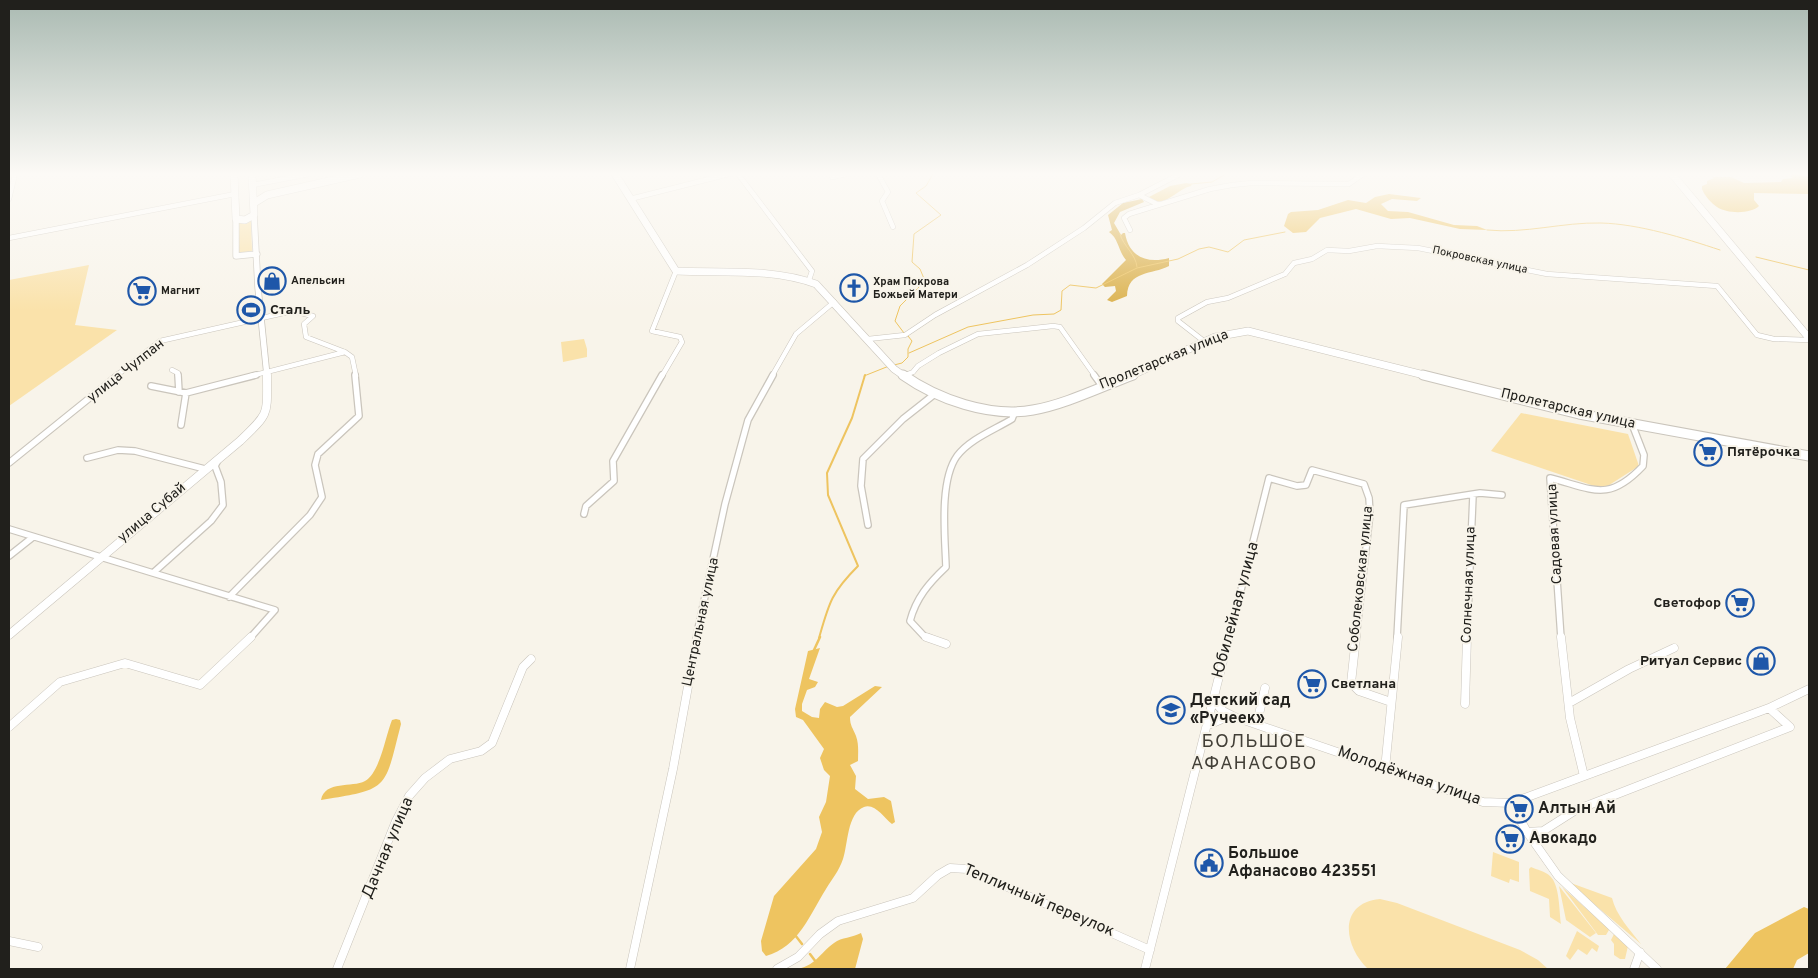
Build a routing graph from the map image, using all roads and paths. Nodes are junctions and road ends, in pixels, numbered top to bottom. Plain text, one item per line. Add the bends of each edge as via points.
1 (236, 219) edge
2 (103, 220) edge
3 (254, 220) edge
4 (643, 220) edge
5 (773, 220) edge
6 (890, 220) edge
7 (1094, 220) edge
8 (1125, 220) edge
9 (1710, 220) edge
10 (893, 227) dead end
11 (1130, 230) dead end
12 (9, 238) edge
13 (257, 254) junction
14 (676, 270) junction
15 (809, 280) junction
16 (834, 302) junction
17 (261, 317) junction
18 (868, 339) junction
19 (1809, 339) edge
20 (1205, 342) junction
21 (345, 352) junction
22 (172, 370) dead end
23 (267, 374) junction
24 (903, 376) junction
25 (151, 386) dead end
26 (1102, 386) junction
27 (179, 392) junction
28 (937, 392) junction
29 (186, 393) junction
30 (1015, 411) junction
31 (1632, 424) junction
32 (181, 426) dead end
33 (1809, 456) edge
34 (87, 458) dead end
35 (219, 458) junction
36 (9, 464) edge
37 (205, 469) junction
38 (1312, 470) joint
39 (1473, 495) junction
40 (1502, 496) dead end
41 (584, 514) dead end
42 (868, 525) dead end
43 (9, 529) edge
44 (33, 537) junction
45 (9, 556) edge
46 (100, 558) junction
47 (153, 573) junction
48 (229, 597) junction
49 (9, 635) edge
50 (946, 644) dead end
51 (1674, 648) dead end
52 (530, 659) dead end
53 (1265, 688) dead end
54 (1809, 688) edge
55 (1213, 700) junction
56 (1392, 702) junction
57 (1465, 704) dead end
58 (1569, 704) junction
59 (1769, 708) junction
60 (1236, 717) junction
61 (1257, 723) junction
62 (1208, 725) junction
63 (9, 727) edge
64 (1385, 769) junction
65 (1584, 776) junction
66 (1511, 803) junction
67 (1527, 832) junction
68 (9, 941) edge
69 (38, 947) dead end
70 (1150, 950) junction
71 (1640, 952) junction
72 (337, 969) edge
73 (630, 969) edge
74 (777, 969) edge
75 (1145, 969) edge
76 (1634, 969) edge
77 (1656, 969) edge

1 - 13 street via 236,256
2 - 12 street
3 - 13 street, улица Субай
4 - 14 main road
5 - 15 street via 812,271
6 - 10 street
7 - 18 street via 1027,265 934,315 905,335
8 - 11 street
9 - 19 main road
13 - 17 street, улица Субай
14 - 15 main road
14 - 41 street via 652,331 672,334 680,337 682,342 613,460 614,481 586,506
15 - 16 main road, Пролетарская улица
16 - 18 main road, Пролетарская улица
16 - 73 street, Центральная улица via 796,334 748,420 725,504
17 - 21 street, улица Чулпан via 293,311 313,316 304,324 306,337
17 - 23 street, улица Субай
17 - 36 street, улица Чулпан via 160,341
18 - 24 main road, Пролетарская улица
19 - 20 street, Покровская улица via 1774,339 1757,335 1717,286 1547,274 1418,248 1377,246 1349,251 1327,250 1312,259 1294,262 1285,274 1228,298 1207,302 1178,318
20 - 26 main road, Пролетарская улица via 1147,370
20 - 31 main road, Пролетарская улица via 1227,332 1248,331 1579,414
21 - 23 street
21 - 48 street via 352,357 359,416 318,454 315,465 322,497 310,516
22 - 27 street via 179,376
23 - 29 street
23 - 35 street, улица Субай via 267,411
24 - 26 street via 978,334 1053,326 1060,327 1070,347
24 - 28 main road, Пролетарская улица
25 - 27 street, улица Чулпан
26 - 30 main road, Пролетарская улица via 1047,406
27 - 29 street
28 - 30 main road, Пролетарская улица via 975,405
28 - 42 street via 903,419 863,459 861,486
29 - 32 street
30 - 50 street via 1012,419 963,450 954,462 944,512 946,567 922,592 913,606 910,621 924,636
31 - 33 main road, Пролетарская улица
31 - 58 street, Садовая улица via 1644,455 1643,466 1634,475 1608,491 1550,478 1564,677
34 - 37 street, улица Субай via 118,450 147,453
35 - 37 street, улица Субай
35 - 47 street via 215,466 221,482 223,505 211,521
37 - 46 street, улица Субай
38 - 55 street, Юбилейная улица via 1306,485 1297,486 1269,478
38 - 56 street, Соболековская улица via 1364,484 1369,498 1351,683 1359,692
39 - 40 street via 1480,492
39 - 56 street via 1404,505
39 - 57 street, Солнечная улица
43 - 44 street
44 - 45 street
44 - 46 street
46 - 47 street, улица Субай
46 - 49 street, улица Субай
47 - 48 street, улица Субай
48 - 63 street, улица Субай via 275,610 230,659 200,685 125,663 60,682
51 - 58 street via 1629,669
52 - 72 street, Дачная улица via 523,668 492,743 481,751 450,759 425,778 409,796
53 - 61 street
54 - 59 street, Молодёжная улица
55 - 60 street, Молодёжная улица via 1223,711
55 - 62 street, Юбилейная улица
56 - 64 street
58 - 65 street
59 - 65 street, Молодёжная улица
59 - 67 street via 1790,727 1576,810 1543,831
60 - 61 street, Молодёжная улица
60 - 62 street
61 - 64 street, Молодёжная улица
62 - 70 street, Юбилейная улица
64 - 66 street, Молодёжная улица via 1483,802
65 - 66 street, Молодёжная улица
66 - 67 street
67 - 71 street via 1558,876
68 - 69 street
70 - 74 street, Тепличный переулок via 967,869 953,866 941,872 913,898 838,921 798,956
70 - 75 street, Юбилейная улица
71 - 76 street
71 - 77 street

